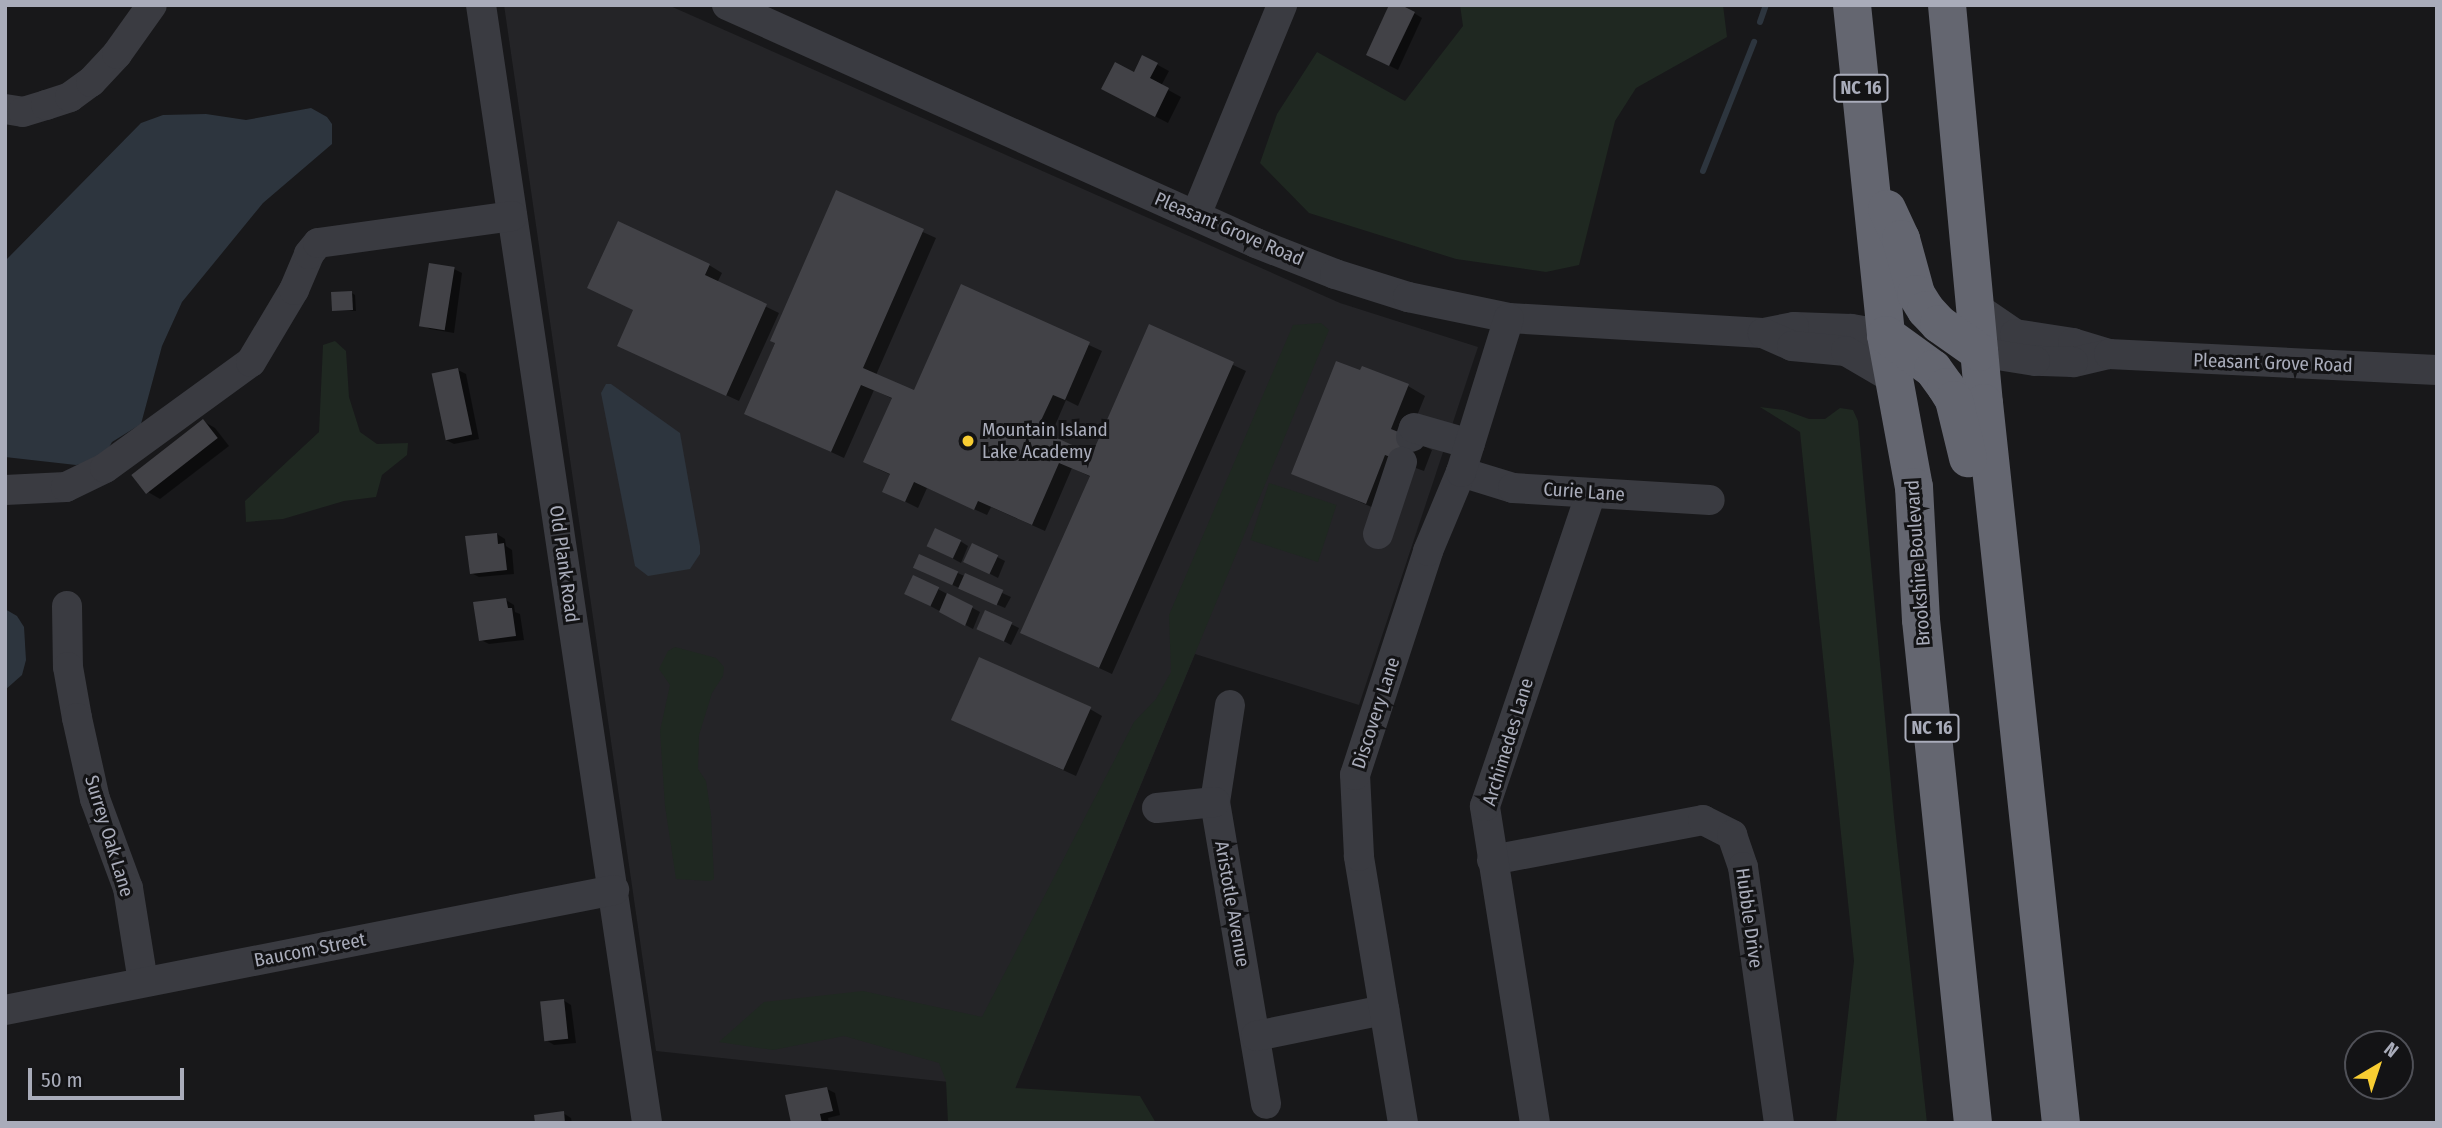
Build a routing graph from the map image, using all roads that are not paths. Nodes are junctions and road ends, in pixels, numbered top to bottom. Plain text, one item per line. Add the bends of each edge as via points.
1 (152, 5) edge
2 (481, 5) edge
3 (727, 5) edge
4 (1282, 5) edge
5 (1852, 5) edge
6 (1947, 5) edge
7 (5, 109) edge
8 (1869, 170) junction
9 (1196, 215) junction
10 (512, 216) junction
11 (1974, 306) junction
12 (1509, 318) junction
13 (1763, 333) junction
14 (1886, 335) junction
15 (1979, 352) junction
16 (2109, 354) junction
17 (2437, 370) edge
18 (1894, 379) junction
19 (1465, 458) junction
20 (5, 490) edge
21 (1591, 493) junction
22 (1710, 500) dead end
23 (1378, 534) dead end
24 (2000, 540) junction
25 (66, 606) dead end
26 (1230, 705) dead end
27 (1215, 802) junction
28 (1157, 808) dead end
29 (1943, 832) junction
30 (1492, 860) junction
31 (614, 890) junction
32 (143, 982) junction
33 (5, 1010) edge
34 (1384, 1010) junction
35 (1256, 1036) junction
36 (1266, 1104) dead end
37 (648, 1123) edge
38 (1403, 1123) edge
39 (1535, 1123) edge
40 (1779, 1123) edge
41 (1973, 1123) edge
42 (1995, 1123) edge
43 (2061, 1123) edge

1 - 7 street via 117,54 70,97 23,112
2 - 10 street, Old Plank Road
3 - 9 street, Pleasant Grove Road
4 - 9 street
5 - 8 highway, Brookshire Boulevard / NC 16
6 - 11 highway
8 - 14 highway, Brookshire Boulevard / NC 16
8 - 15 highway via 1901,239 1916,294 1939,324
9 - 12 street, Pleasant Grove Road via 1335,274 1408,297
10 - 20 street via 318,243 251,362 105,468 66,487
10 - 31 street, Old Plank Road
11 - 15 highway
11 - 16 street, Pleasant Grove Road via 2015,334
12 - 13 street, Pleasant Grove Road
12 - 19 street, Discovery Lane
13 - 14 street, Pleasant Grove Road via 1805,328
13 - 18 street, Pleasant Grove Road via 1793,346 1846,351
14 - 18 highway, Brookshire Boulevard / NC 16
14 - 24 highway via 1933,369 1954,400 1966,453
15 - 16 street, Pleasant Grove Road via 2073,362
15 - 24 highway
16 - 17 street, Pleasant Grove Road
18 - 29 highway, Brookshire Boulevard / NC 16 via 1913,487 1921,620
19 - 21 street, Curie Lane via 1513,488
19 - 23 street, Curie Lane via 1414,428
19 - 34 street, Discovery Lane via 1428,551 1355,775 1359,856
21 - 22 street, Curie Lane
21 - 30 street, Archimedes Lane via 1485,806
24 - 43 highway
25 - 32 street, Surrey Oak Lane via 68,667 77,718 95,799 128,888
26 - 27 street, Aristotle Avenue
27 - 28 street
27 - 35 street, Aristotle Avenue
29 - 41 highway, Brookshire Boulevard / NC 16
29 - 42 highway via 1960,853 1976,1004
30 - 39 street, Archimedes Lane
30 - 40 street, Hubble Drive via 1703,820 1732,835 1743,867
31 - 32 street, Baucom Street
31 - 37 street, Old Plank Road
32 - 33 street, Baucom Street
34 - 35 street
34 - 38 street, Discovery Lane
35 - 36 street, Aristotle Avenue

